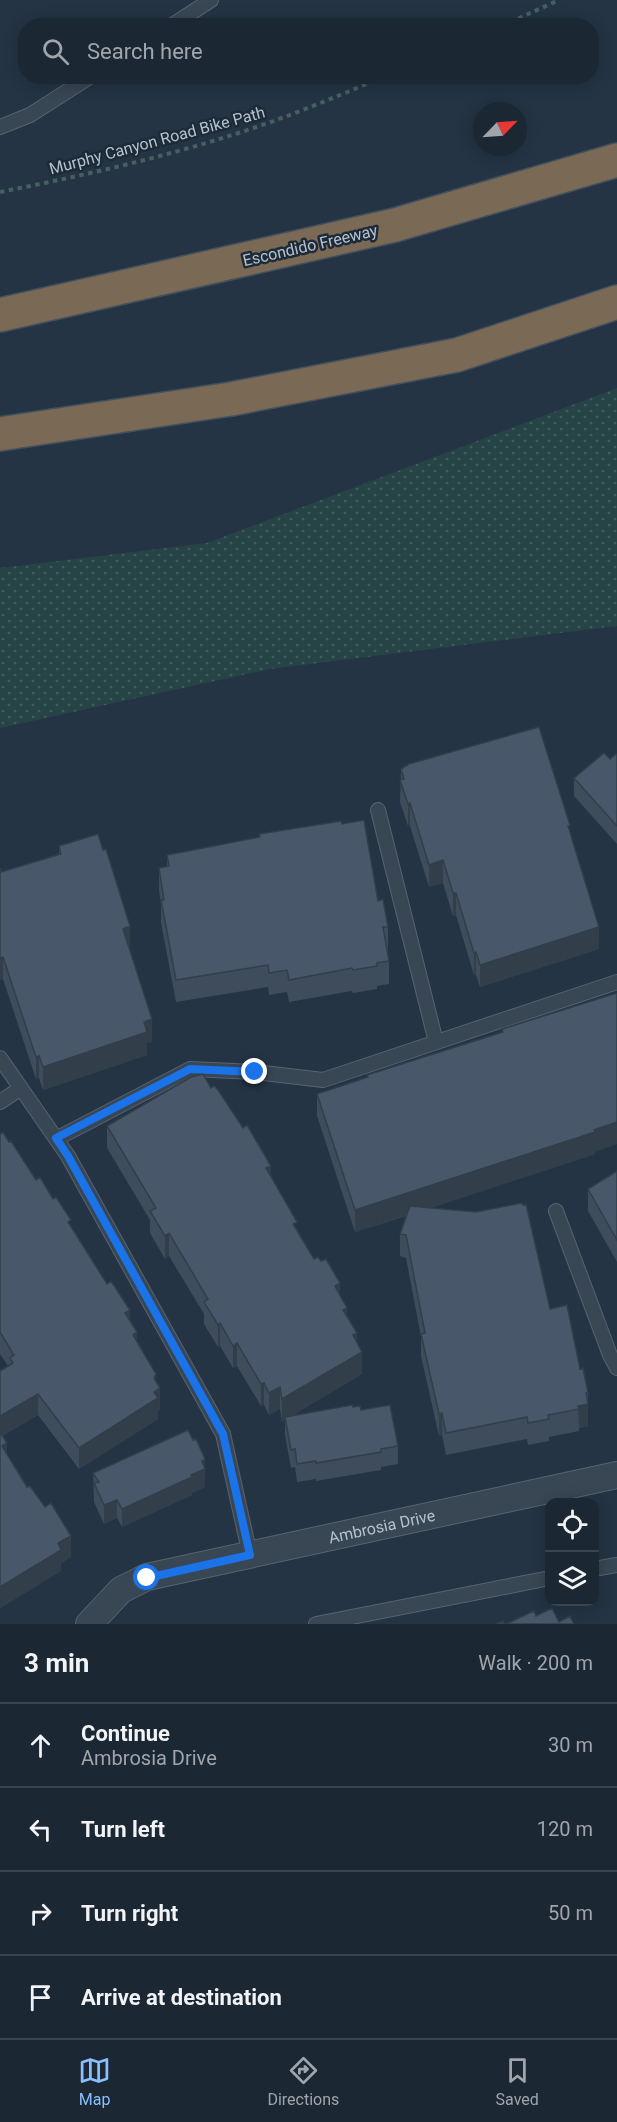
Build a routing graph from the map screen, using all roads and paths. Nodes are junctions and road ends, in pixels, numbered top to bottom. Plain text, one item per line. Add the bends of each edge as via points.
1 (211, 0) edge
2 (559, 0) edge
3 (183, 18) edge
4 (520, 18) edge
5 (78, 84) edge
6 (366, 84) edge
7 (0, 127) edge
8 (617, 160) edge
9 (0, 192) edge
10 (617, 302) edge
11 (0, 315) edge
12 (0, 434) edge
13 (378, 810) dead end
14 (617, 981) edge
15 (436, 1042) junction
16 (0, 1058) edge
17 (21, 1088) junction
18 (0, 1102) edge
19 (56, 1138) junction
20 (556, 1211) dead end
21 (617, 1368) edge
22 (617, 1475) edge
23 (250, 1555) junction
24 (617, 1565) edge
25 (599, 1568) edge
26 (545, 1579) edge
27 (384, 1617) edge
28 (89, 1624) edge
29 (316, 1624) edge

1 - 3 lane
2 - 4 path
5 - 7 lane via 30,115
6 - 9 path, Murphy Canyon Road Bike Path via 231,135 68,179
8 - 11 highway, Escondido Freeway via 395,225
10 - 12 highway via 457,355 231,399
13 - 15 lane
14 - 15 lane
15 - 19 lane via 323,1080 190,1069
16 - 17 lane
17 - 18 lane
17 - 19 lane
19 - 23 lane via 223,1434
20 - 21 lane
22 - 23 street, Ambrosia Drive
23 - 28 street, Ambrosia Drive via 147,1578 121,1590
24 - 25 lane
26 - 27 lane
27 - 29 lane

